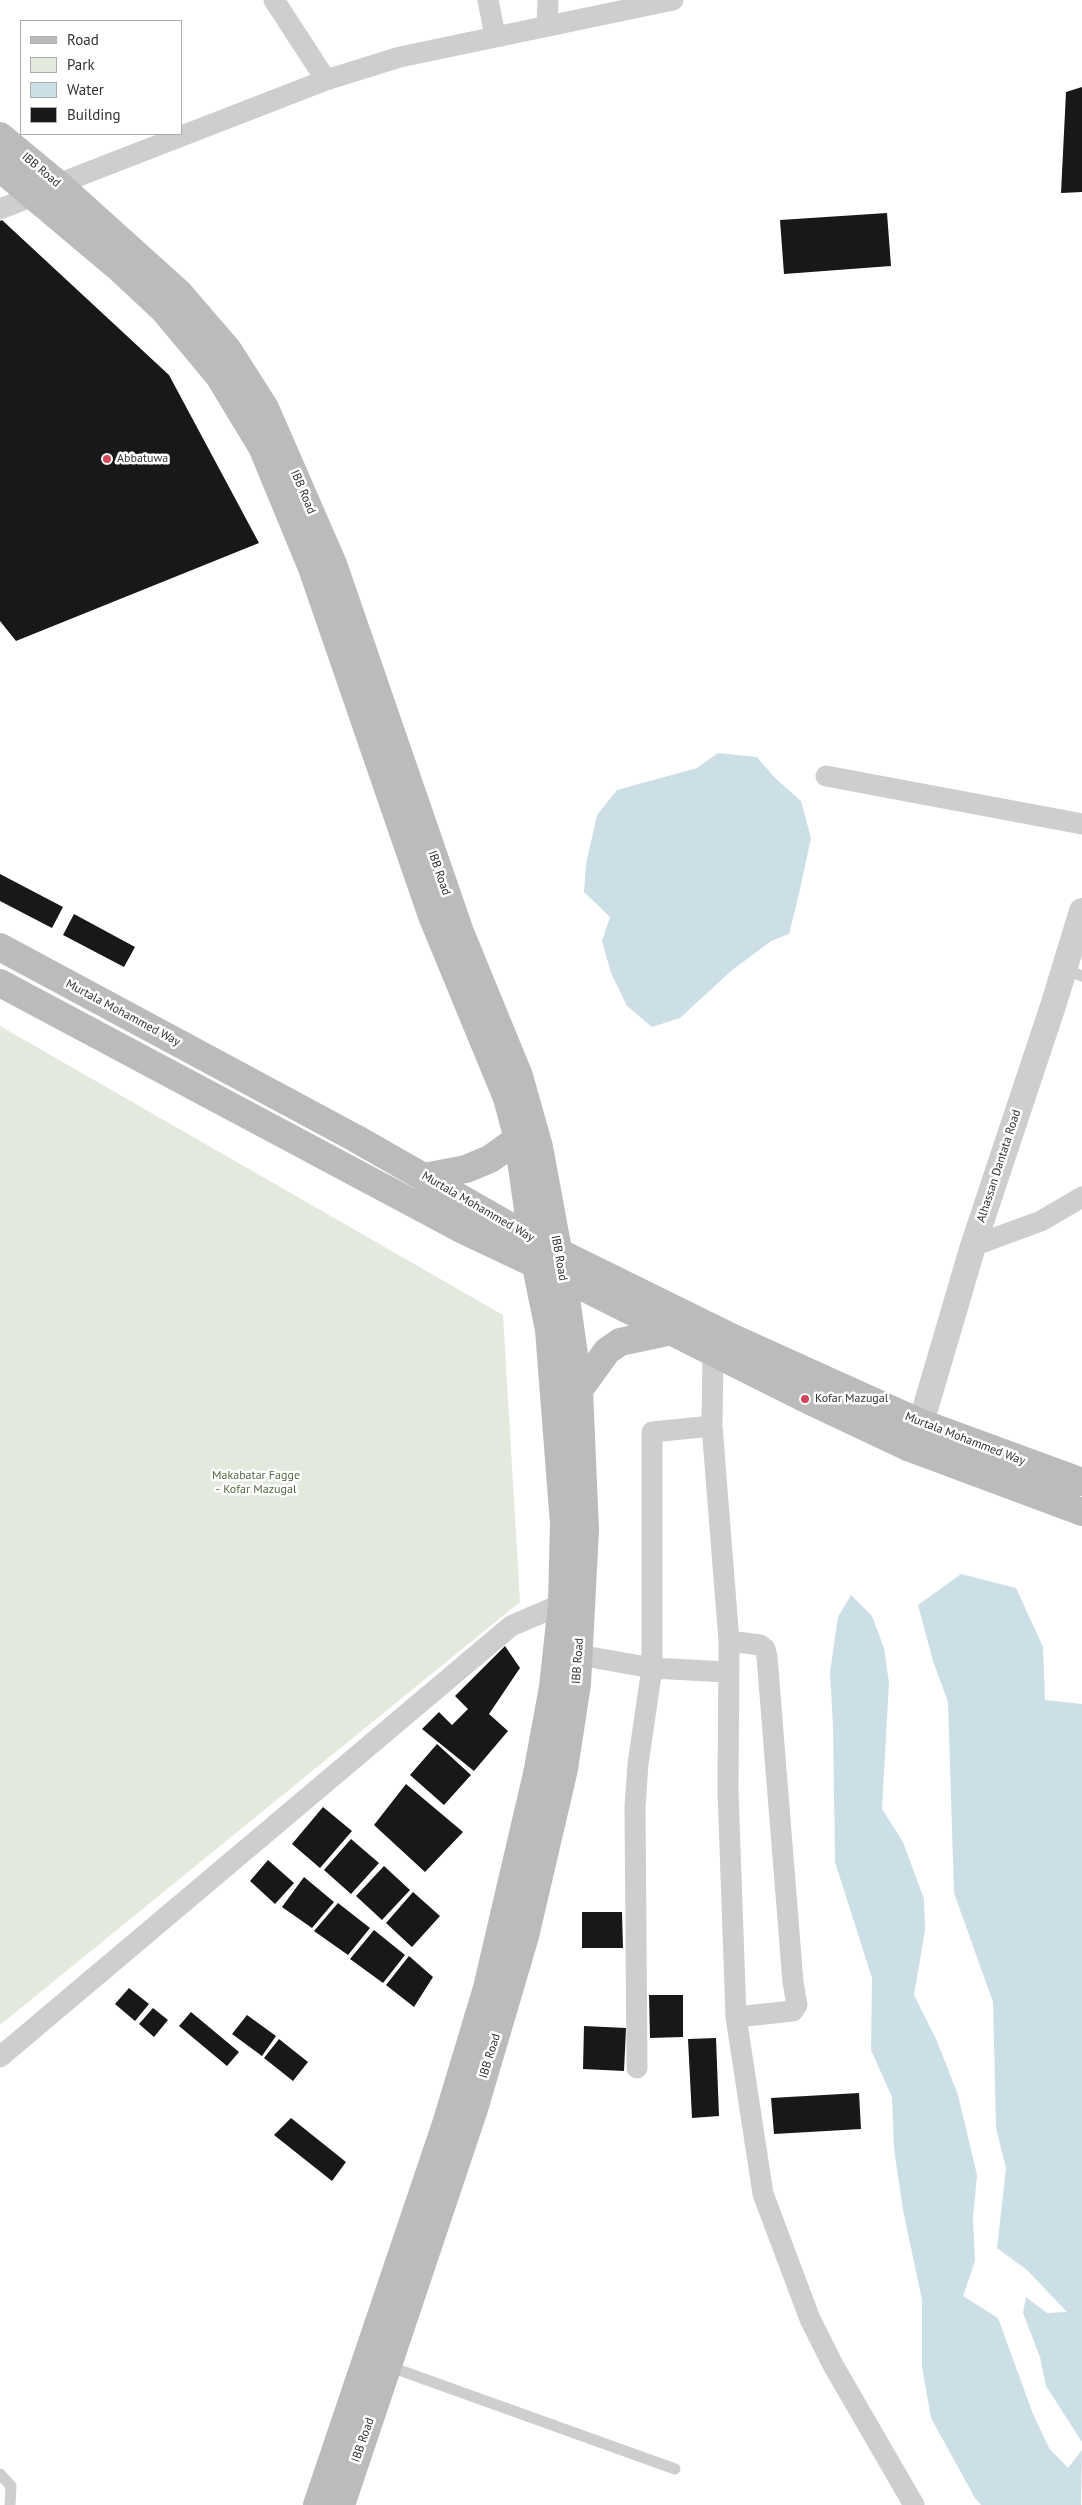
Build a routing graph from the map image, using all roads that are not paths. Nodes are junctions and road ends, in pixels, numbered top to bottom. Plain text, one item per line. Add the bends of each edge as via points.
1 (274, 0) edge
2 (488, 0) edge
3 (548, 0) edge
4 (673, 0) edge
5 (547, 26) junction
6 (496, 36) junction
7 (326, 80) junction
8 (0, 136) edge
9 (0, 168) edge
10 (58, 184) junction
11 (34, 196) junction
12 (0, 209) edge
13 (826, 776) dead end
14 (1082, 824) edge
15 (1082, 911) edge
16 (0, 947) edge
17 (1073, 973) edge
18 (0, 983) edge
19 (518, 1140) junction
20 (424, 1177) junction
21 (1082, 1197) edge
22 (532, 1239) junction
23 (973, 1246) junction
24 (552, 1264) junction
25 (672, 1331) junction
26 (713, 1352) junction
27 (579, 1390) junction
28 (921, 1423) junction
29 (712, 1426) junction
30 (910, 1448) junction
31 (1082, 1482) edge
32 (1082, 1512) edge
33 (562, 1604) junction
34 (729, 1641) junction
35 (579, 1655) junction
36 (652, 1668) junction
37 (727, 1672) junction
38 (736, 2017) junction
39 (0, 2057) edge
40 (637, 2068) dead end
41 (388, 2366) junction
42 (674, 2469) dead end
43 (0, 2474) edge
44 (10, 2505) edge
45 (316, 2505) edge
46 (341, 2505) edge
47 (914, 2505) edge

1 - 7 street
2 - 6 street
3 - 5 street
4 - 5 street
5 - 6 street
6 - 7 street via 400,57
7 - 10 street
8 - 10 main road, IBB Road
9 - 11 main road, IBB Road
10 - 11 street
10 - 24 main road, IBB Road via 180,294 205,322 248,380 275,430 333,564 460,932 519,1076 539,1147
11 - 12 street
11 - 19 main road, IBB Road via 164,310 219,376 262,447 312,568 432,916 507,1098
13 - 14 street
15 - 17 street, Alhassan Dantata Road
16 - 20 main road, Murtala Mohammed Way
17 - 23 street, Alhassan Dantata Road
18 - 24 main road, Murtala Mohammed Way via 305,1147
19 - 20 main road via 490,1159 466,1169
19 - 22 main road, IBB Road
20 - 22 main road, Murtala Mohammed Way
21 - 23 street via 1041,1221
22 - 24 main road, IBB Road
23 - 28 street, Alhassan Dantata Road
24 - 25 main road, Murtala Mohammed Way
24 - 27 main road, IBB Road
24 - 28 main road, Murtala Mohammed Way via 732,1338
24 - 33 main road, IBB Road via 549,1330 562,1473
25 - 26 main road, Murtala Mohammed Way
25 - 27 main road via 620,1342 607,1351
26 - 29 street
26 - 30 main road, Murtala Mohammed Way
27 - 35 main road, IBB Road via 585,1530
28 - 30 street, Alhassan Dantata Road
28 - 31 main road, Murtala Mohammed Way
29 - 34 street
29 - 36 street via 652,1432
30 - 32 main road, Murtala Mohammed Way
33 - 39 street via 511,1626
33 - 45 main road, IBB Road via 553,1687 537,1774 487,1988 446,2124
34 - 37 street
34 - 38 street via 760,1645 767,1657 797,2005 793,2011
35 - 36 street
35 - 41 main road, IBB Road via 564,1769 525,1936 474,2109
36 - 37 street
36 - 40 street via 635,1807
37 - 38 street
38 - 47 street via 763,2194 810,2319
41 - 42 lane
41 - 46 main road, IBB Road
43 - 44 lane via 11,2486

